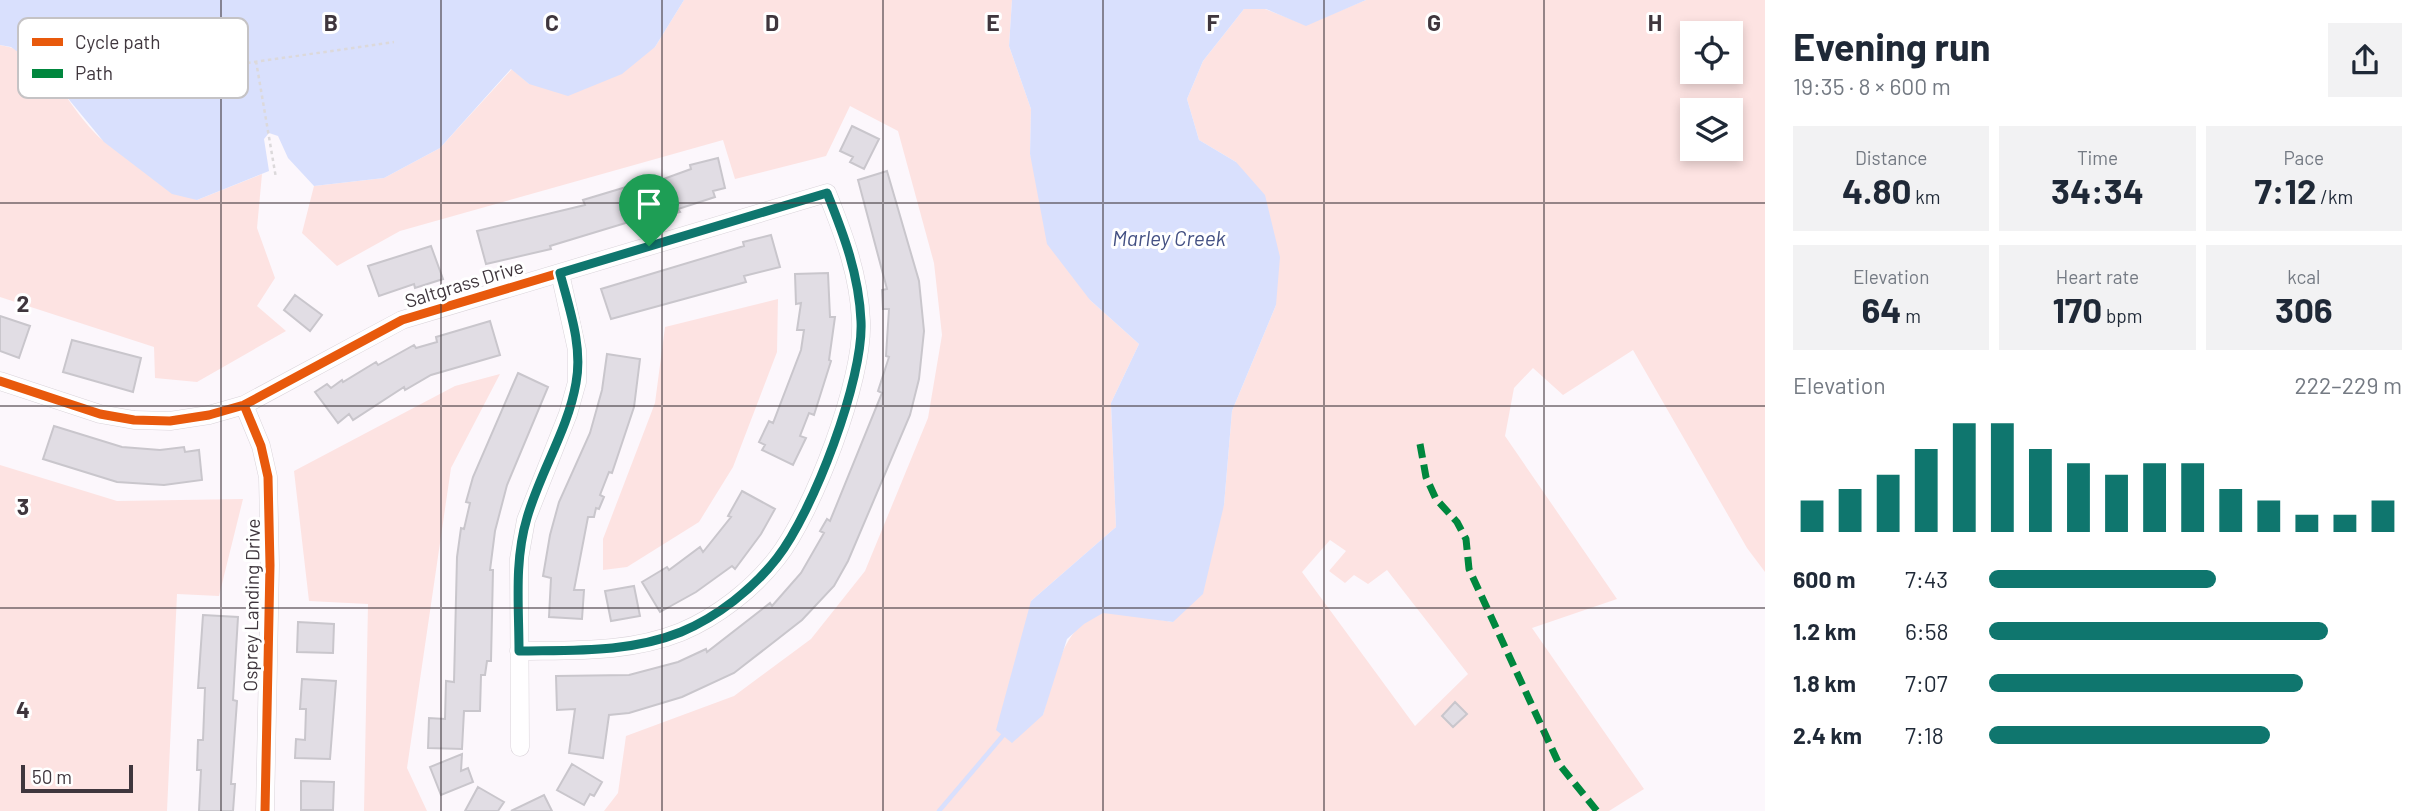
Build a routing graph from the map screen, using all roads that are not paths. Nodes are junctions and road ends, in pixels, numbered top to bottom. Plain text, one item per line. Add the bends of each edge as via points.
1 (560, 273) junction
2 (0, 381) edge
3 (244, 405) junction
4 (519, 651) junction
5 (520, 747) dead end
6 (265, 811) edge

1 - 3 street, Saltgrass Drive via 402,320
1 - 4 street via 578,350 577,382 526,520 519,559
1 - 4 street, Saltgrass Drive via 827,193 858,284 859,360 849,398 798,524 777,558 748,588 718,612 645,644
2 - 3 street, Saltgrass Drive via 100,414 134,420 170,421
3 - 6 street, Osprey Landing Drive via 261,446 269,490
4 - 5 street

